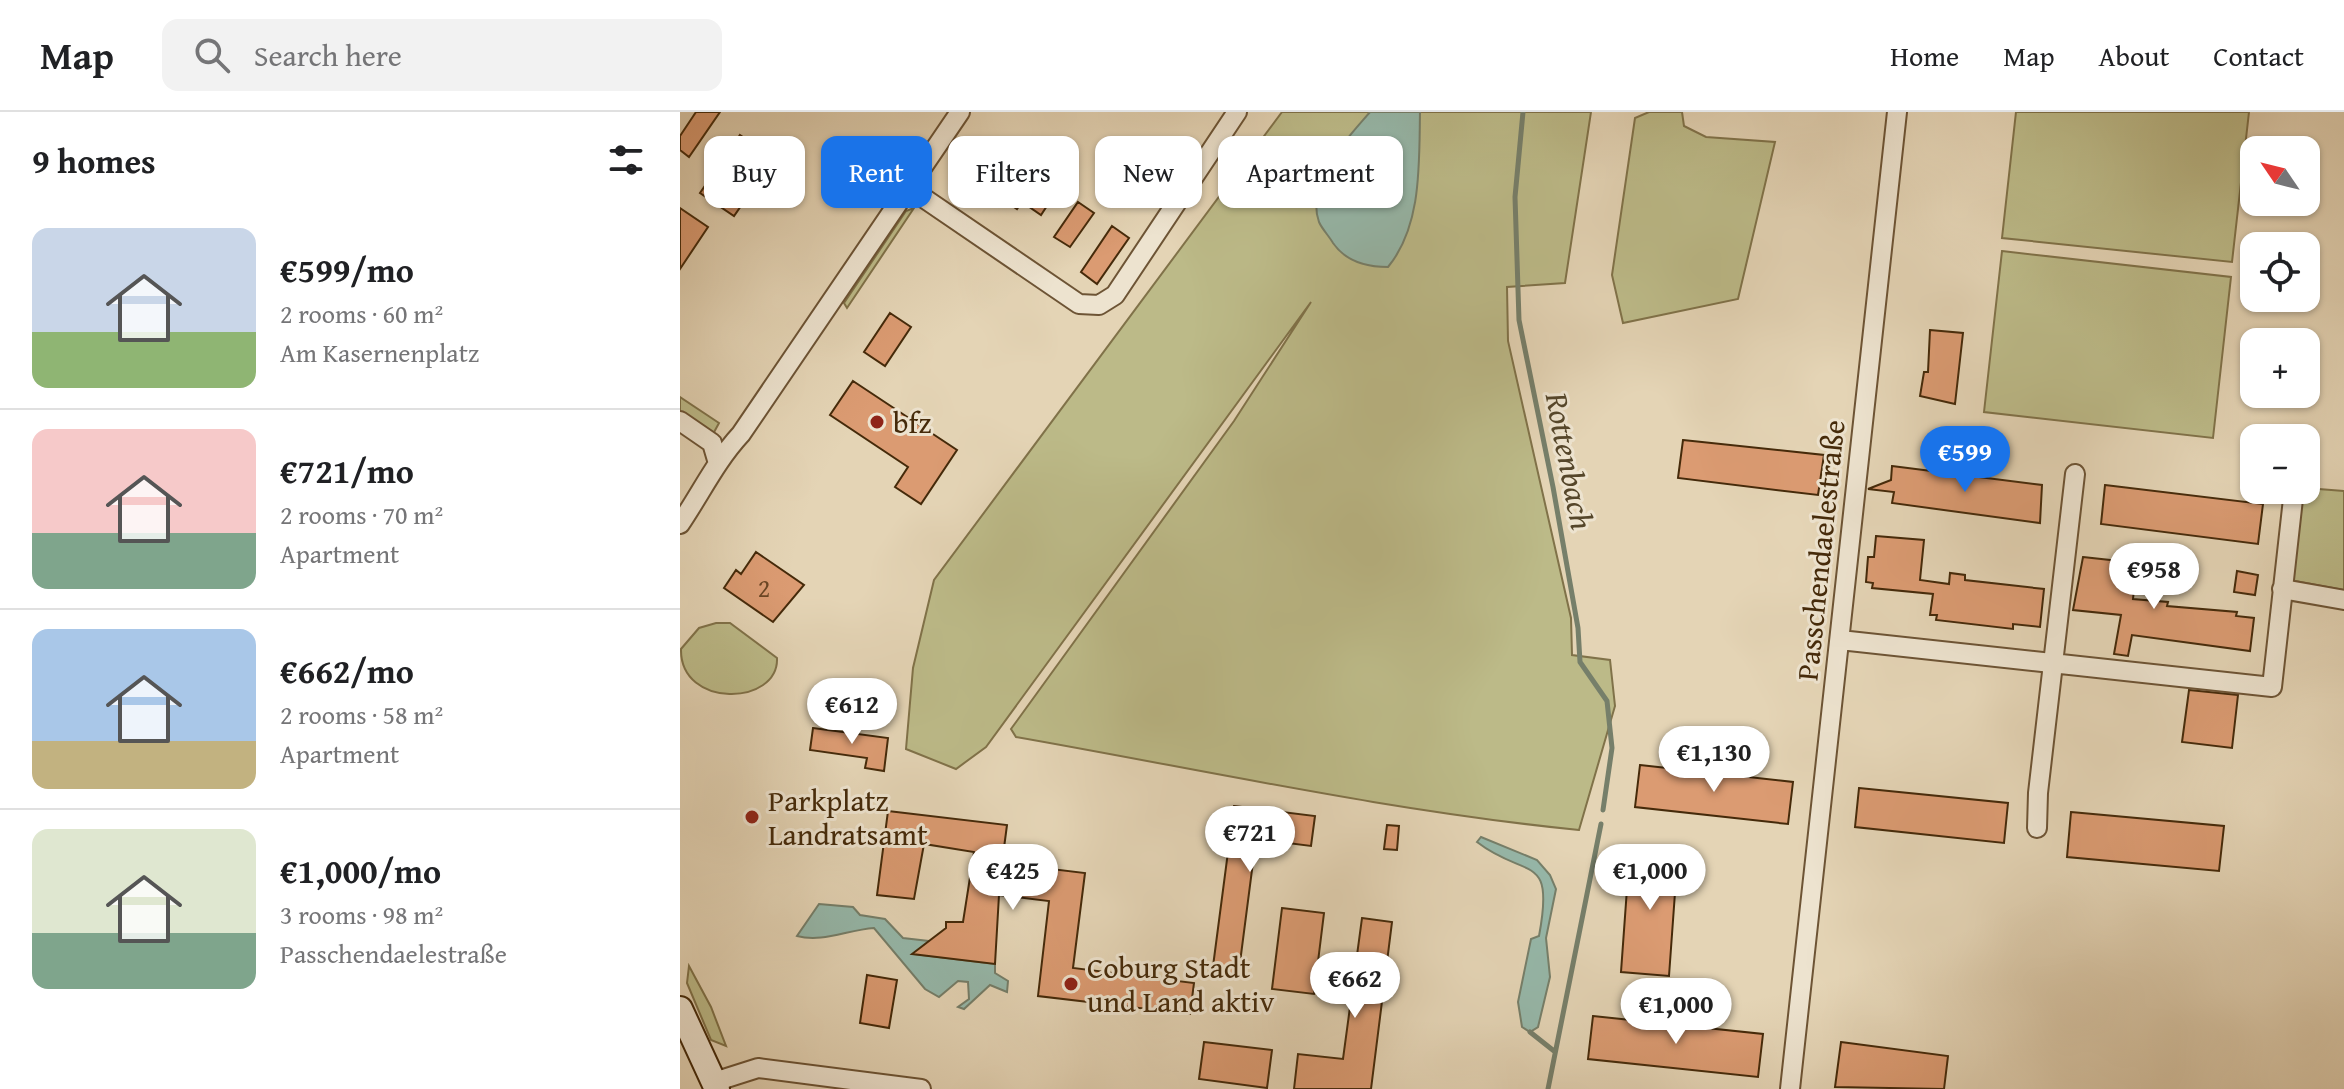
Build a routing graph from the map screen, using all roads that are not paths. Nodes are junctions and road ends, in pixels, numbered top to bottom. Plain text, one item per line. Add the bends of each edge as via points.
1 (960, 112) edge
2 (1237, 112) edge
3 (1897, 112) edge
4 (932, 154) edge
5 (932, 204) edge
6 (895, 208) edge
7 (680, 421) edge
8 (717, 460) junction
9 (2075, 474) dead end
10 (2292, 504) edge
11 (680, 524) edge
12 (2282, 589) junction
13 (2344, 600) edge
14 (1840, 640) junction
15 (2055, 663) junction
16 (2037, 828) dead end
17 (680, 1009) edge
18 (715, 1086) edge
19 (921, 1089) edge
20 (1790, 1089) edge

1 - 4 street
2 - 5 street via 1115,295 1099,305 1079,304
3 - 14 street, Passchendaelestraße
6 - 8 street via 741,434
7 - 8 street via 712,443
8 - 11 street
9 - 15 street
10 - 12 street
12 - 13 street
12 - 15 street via 2272,687
14 - 15 street
14 - 20 street, Passchendaelestraße
15 - 16 street
17 - 18 street
18 - 19 street via 758,1068

